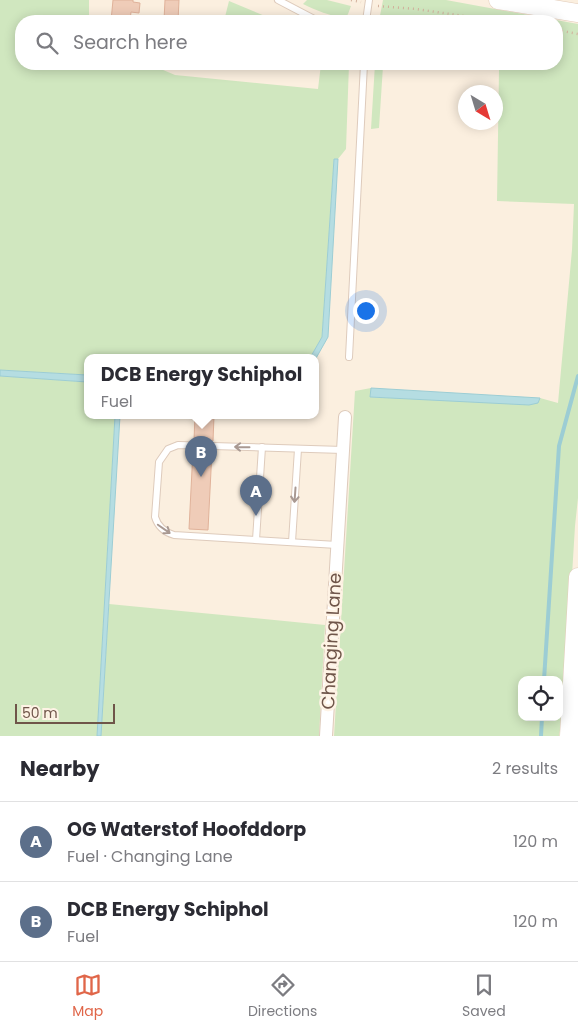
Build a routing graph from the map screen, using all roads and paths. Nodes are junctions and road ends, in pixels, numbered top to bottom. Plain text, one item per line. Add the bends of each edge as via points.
1 (278, 0) edge
2 (498, 0) edge
3 (368, 2) edge
4 (578, 14) edge
5 (307, 15) edge
6 (367, 15) edge
7 (457, 15) edge
8 (563, 31) edge
9 (578, 34) edge
10 (364, 70) edge
11 (349, 357) dead end
12 (345, 417) dead end
13 (262, 447) junction
14 (298, 449) junction
15 (343, 450) junction
16 (256, 540) junction
17 (292, 542) junction
18 (337, 545) junction
19 (578, 577) edge
20 (326, 736) edge
21 (569, 736) edge

1 - 5 lane
2 - 4 main road
3 - 6 lane
3 - 7 path
8 - 9 path
10 - 11 lane
12 - 15 street, Changing Lane
13 - 14 lane
13 - 16 lane
13 -> 16 lane via 178,445 168,449 158,462 154,517 165,532 174,535
14 - 15 lane
14 -> 17 lane
15 - 18 street, Changing Lane
16 - 17 lane
17 - 18 lane
18 - 20 street, Changing Lane
19 - 21 main road

